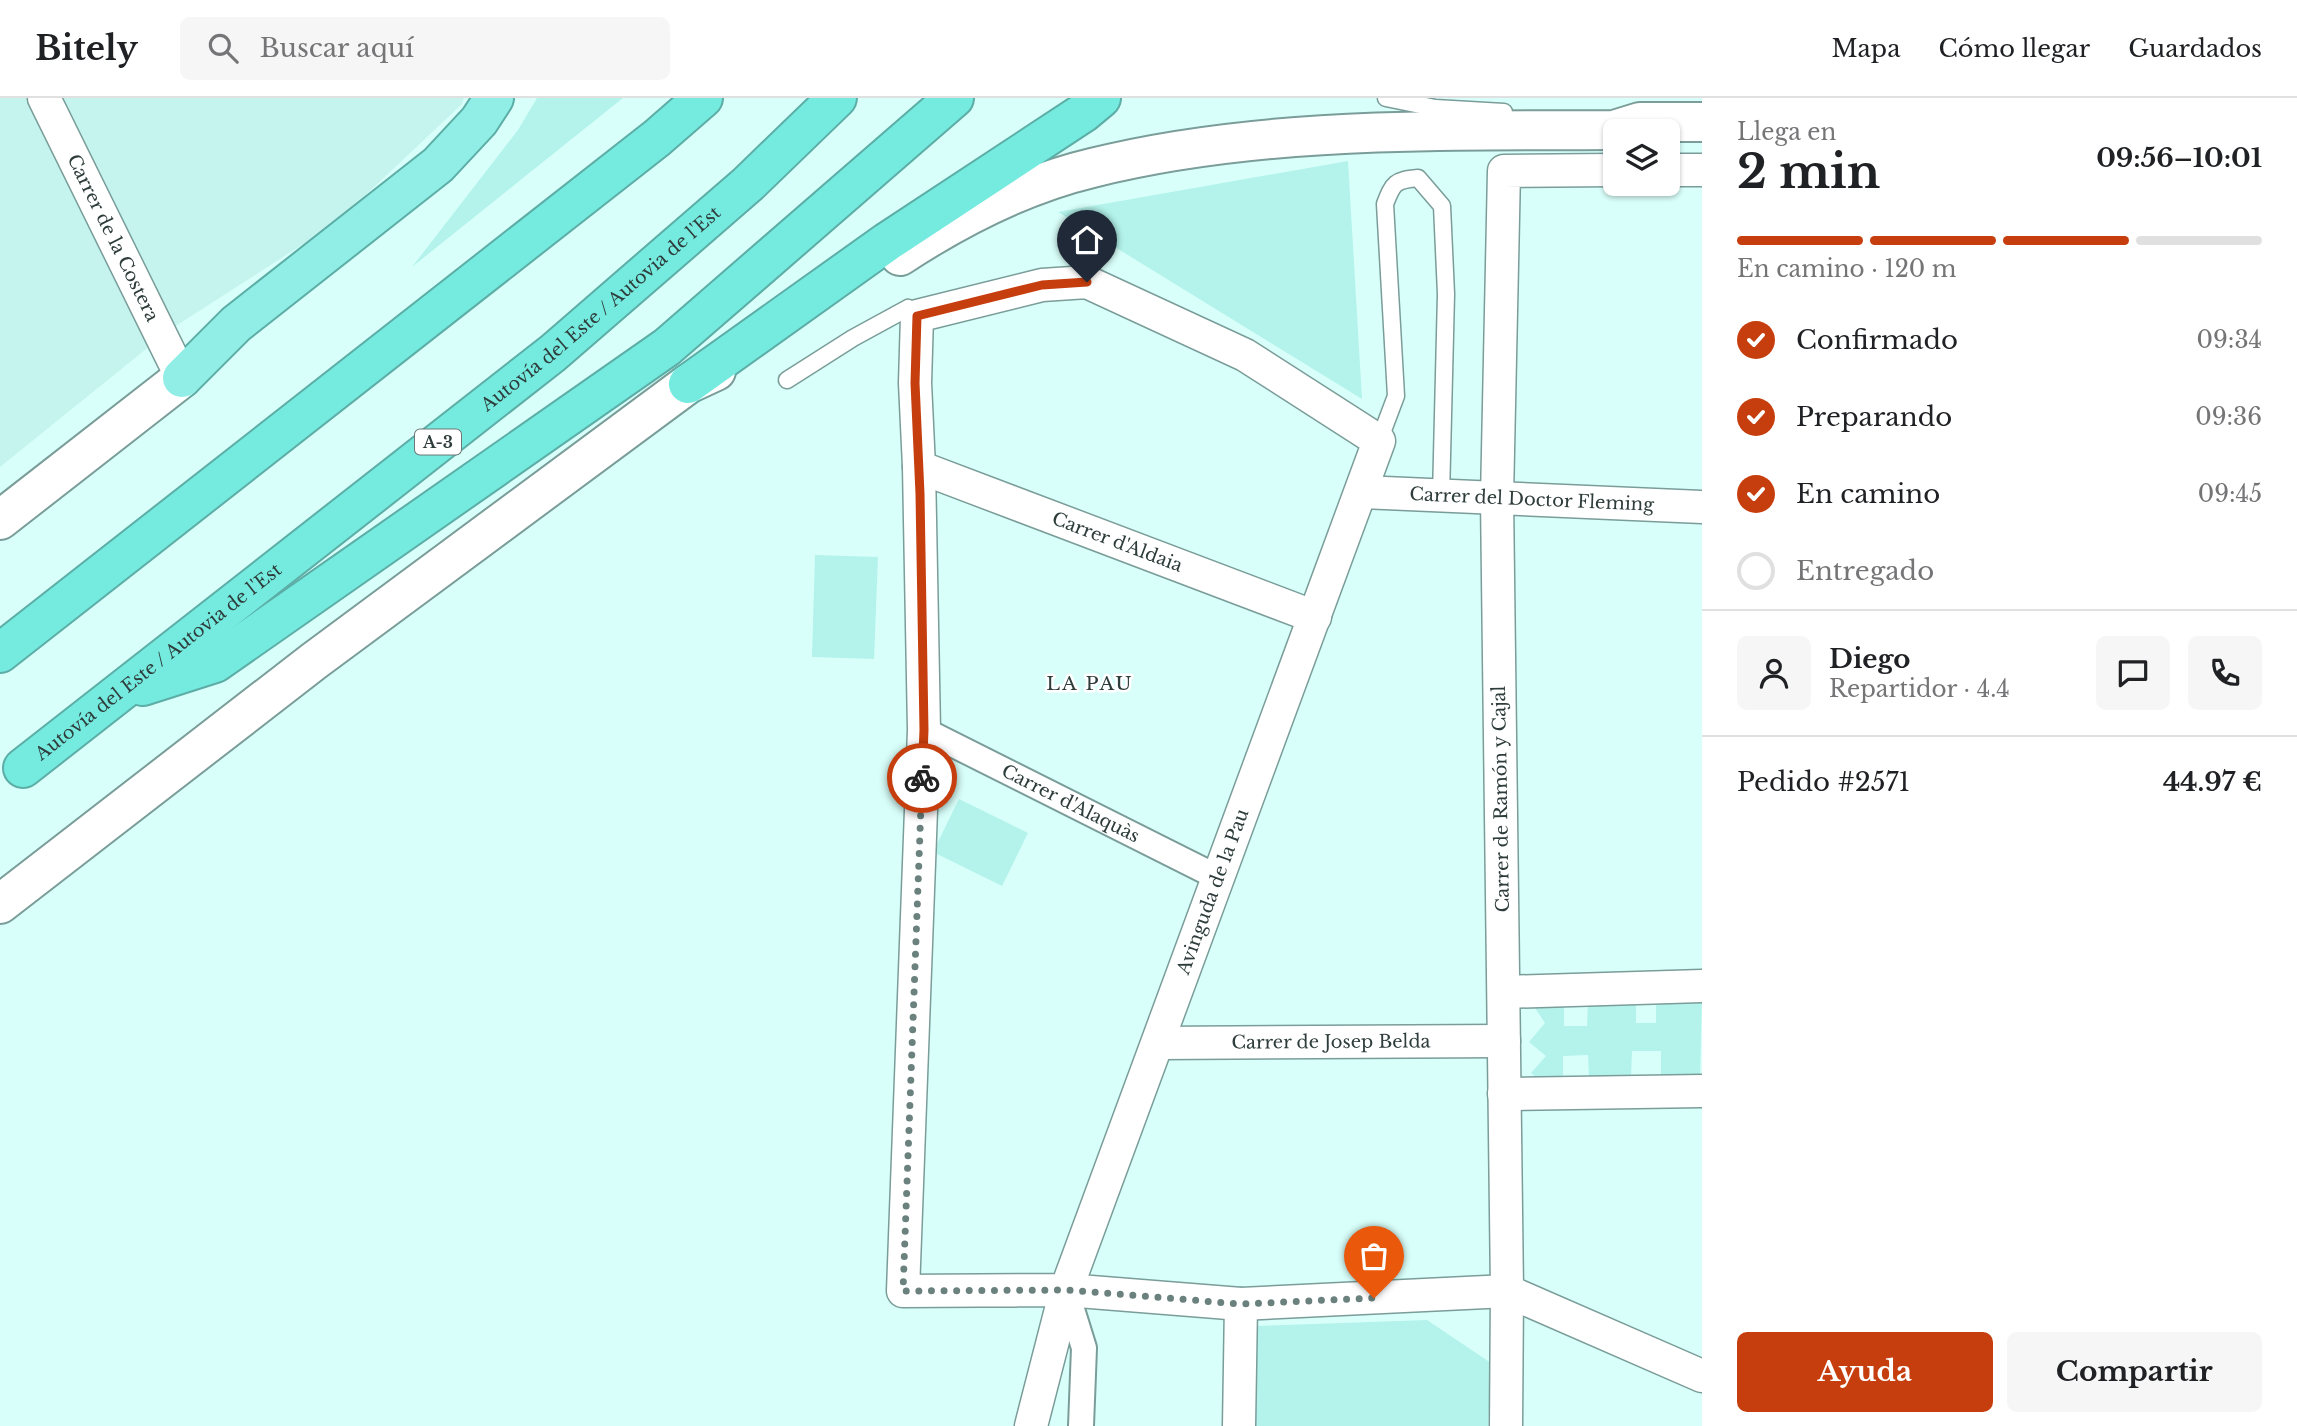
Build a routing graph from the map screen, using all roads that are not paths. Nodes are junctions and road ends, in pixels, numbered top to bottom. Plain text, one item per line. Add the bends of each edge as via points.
1 (44, 98) edge
2 (494, 98) edge
3 (703, 98) edge
4 (837, 98) edge
5 (954, 98) edge
6 (1101, 98) edge
7 (1385, 98) edge
8 (1603, 119) edge
9 (1680, 122) edge
10 (1702, 122) edge
11 (1603, 130) edge
12 (1603, 170) edge
13 (1680, 170) edge
14 (1702, 170) edge
15 (917, 316) junction
16 (182, 379) junction
17 (787, 380) dead end
18 (688, 384) junction
19 (1379, 441) junction
20 (919, 467) junction
21 (1362, 492) junction
22 (1441, 496) junction
23 (1497, 498) junction
24 (1702, 507) edge
25 (0, 520) edge
26 (1315, 617) junction
27 (0, 653) edge
28 (117, 694) junction
29 (924, 730) junction
30 (11, 777) edge
31 (1219, 878) junction
32 (0, 904) edge
33 (1702, 986) edge
34 (1504, 992) junction
35 (1504, 1041) junction
36 (1157, 1043) junction
37 (1702, 1091) edge
38 (1504, 1094) junction
39 (1066, 1290) junction
40 (1507, 1291) junction
41 (1241, 1304) junction
42 (1702, 1376) edge
43 (1031, 1426) edge
44 (1081, 1426) edge
45 (1239, 1426) edge
46 (1506, 1426) edge

1 - 16 street, Carrer de la Costera
2 - 16 highway via 438,165 236,324
3 - 27 highway
4 - 28 highway, Autovía del Este / Autovia de l'Est / A-3 via 748,184 553,353
5 - 28 highway via 656,355 215,663
6 - 18 highway
7 - 8 lane via 1435,108
9 - 10 street
11 - 18 street via 1306,136 1164,152 1090,168 1014,194 942,229 736,363
12 - 23 street, Carrer de Ramón y Cajal via 1504,171
13 - 14 street
15 - 17 lane via 908,308
15 - 19 street via 1042,285 1087,282 1245,355
15 - 20 street
16 - 25 street
18 - 32 street via 314,661
19 - 21 street, Avinguda de la Pau
19 - 22 lane via 1396,396 1385,204 1391,187 1402,179 1418,178 1442,206 1446,294
20 - 26 street, Carrer d'Aldaia
20 - 29 street
21 - 22 street, Carrer del Doctor Fleming
21 - 26 street, Avinguda de la Pau
22 - 23 street, Carrer del Doctor Fleming
23 - 24 street, Carrer del Doctor Fleming
23 - 34 street, Carrer de Ramón y Cajal
26 - 31 street, Avinguda de la Pau
28 - 30 highway, Autovía del Este / Autovia de l'Est / A-3
29 - 31 street, Carrer d'Alaquàs
29 - 39 street via 903,1291
31 - 36 street, Avinguda de la Pau
33 - 34 street
34 - 35 street, Carrer de Ramón y Cajal
35 - 36 street, Carrer de Josep Belda
35 - 38 street, Carrer de Ramón y Cajal
36 - 39 street, Avinguda de la Pau
37 - 38 street
38 - 40 street, Carrer de Ramón y Cajal
39 - 41 street
39 - 43 street, Avinguda de la Pau
39 - 44 street via 1084,1348
40 - 41 street
40 - 42 street
40 - 46 street, Carrer de Ramón y Cajal
41 - 45 street

